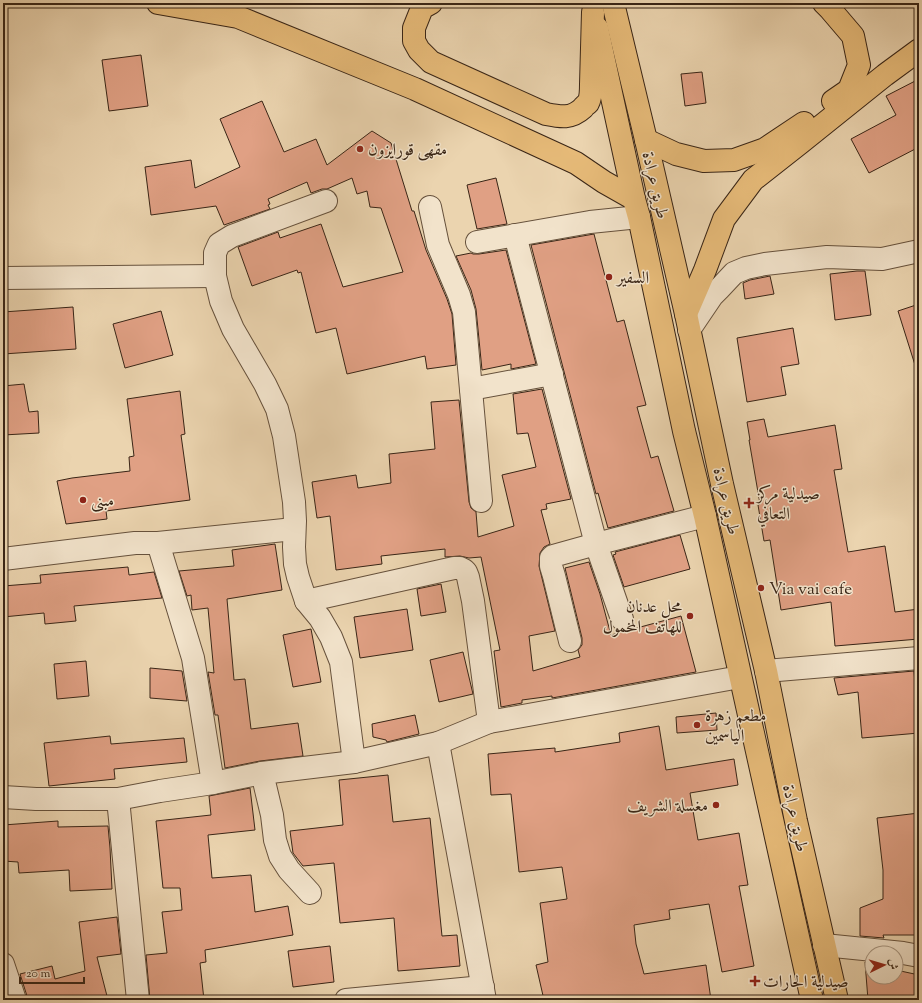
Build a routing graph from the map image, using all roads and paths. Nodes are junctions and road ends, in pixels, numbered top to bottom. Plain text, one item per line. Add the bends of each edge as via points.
1 (158, 3) edge
2 (431, 3) edge
3 (613, 3) edge
4 (824, 3) edge
5 (592, 8) edge
6 (919, 50) edge
7 (646, 140) junction
8 (326, 201) dead end
9 (430, 207) dead end
10 (637, 208) junction
11 (515, 235) junction
12 (477, 242) dead end
13 (919, 251) edge
14 (215, 276) junction
15 (3, 278) edge
16 (687, 322) junction
17 (552, 374) junction
18 (471, 389) junction
19 (481, 501) dead end
20 (705, 516) junction
21 (294, 528) junction
22 (158, 543) junction
23 (596, 544) junction
24 (3, 559) edge
25 (306, 601) junction
26 (622, 619) dead end
27 (570, 641) dead end
28 (919, 658) edge
29 (766, 672) junction
30 (740, 677) junction
31 (489, 722) junction
32 (438, 743) junction
33 (354, 762) junction
34 (262, 773) junction
35 (213, 784) junction
36 (3, 797) edge
37 (118, 799) junction
38 (796, 821) junction
39 (774, 826) junction
40 (310, 893) dead end
41 (824, 944) junction
42 (919, 956) edge
43 (3, 964) edge
44 (484, 994) edge
45 (15, 1000) edge
46 (138, 1000) edge
47 (346, 1000) edge
48 (812, 1000) edge
49 (837, 1000) edge

1 - 10 main road via 238,17 415,89 576,163
2 - 5 main road via 422,8 414,28 414,41 419,50 432,62 546,114 559,117 577,113 588,103 591,84
3 - 7 main road, طريق عرادة
4 - 7 main road via 854,36 860,65 849,90 765,149 734,160 704,161 676,154
5 - 10 main road, طريق عرادة
6 - 16 main road via 753,180 724,219
7 - 16 main road, طريق عرادة
8 - 14 street via 232,236 219,244 215,253
9 - 18 street via 438,245 464,312
10 - 11 street via 590,222
10 - 20 main road, طريق عرادة
11 - 12 street
11 - 17 street
13 - 16 street via 882,259 827,257 746,268 734,273
14 - 15 street
14 - 21 street via 221,301 233,329 266,384 277,409 290,476
16 - 29 main road, طريق عرادة
17 - 18 street
17 - 23 street
18 - 19 street
20 - 23 street
20 - 30 main road, طريق عرادة
21 - 22 street
21 - 25 street via 295,564
22 - 24 street via 135,543
22 - 35 street via 193,658
23 - 26 street
23 - 27 street via 551,558
25 - 31 street via 454,568 464,570 473,600
25 - 33 street via 331,637 341,662
28 - 29 street
29 - 38 main road, طريق عرادة
30 - 31 street
30 - 39 main road, طريق عرادة
31 - 32 street
32 - 33 street
32 - 44 street
33 - 34 street
34 - 35 street
34 - 40 street via 280,856
35 - 37 street
36 - 37 street
37 - 46 street
38 - 39 main road
38 - 41 main road, طريق عرادة
39 - 48 main road, طريق عرادة
41 - 42 street
41 - 49 main road, طريق عرادة
43 - 45 street
44 - 47 street

